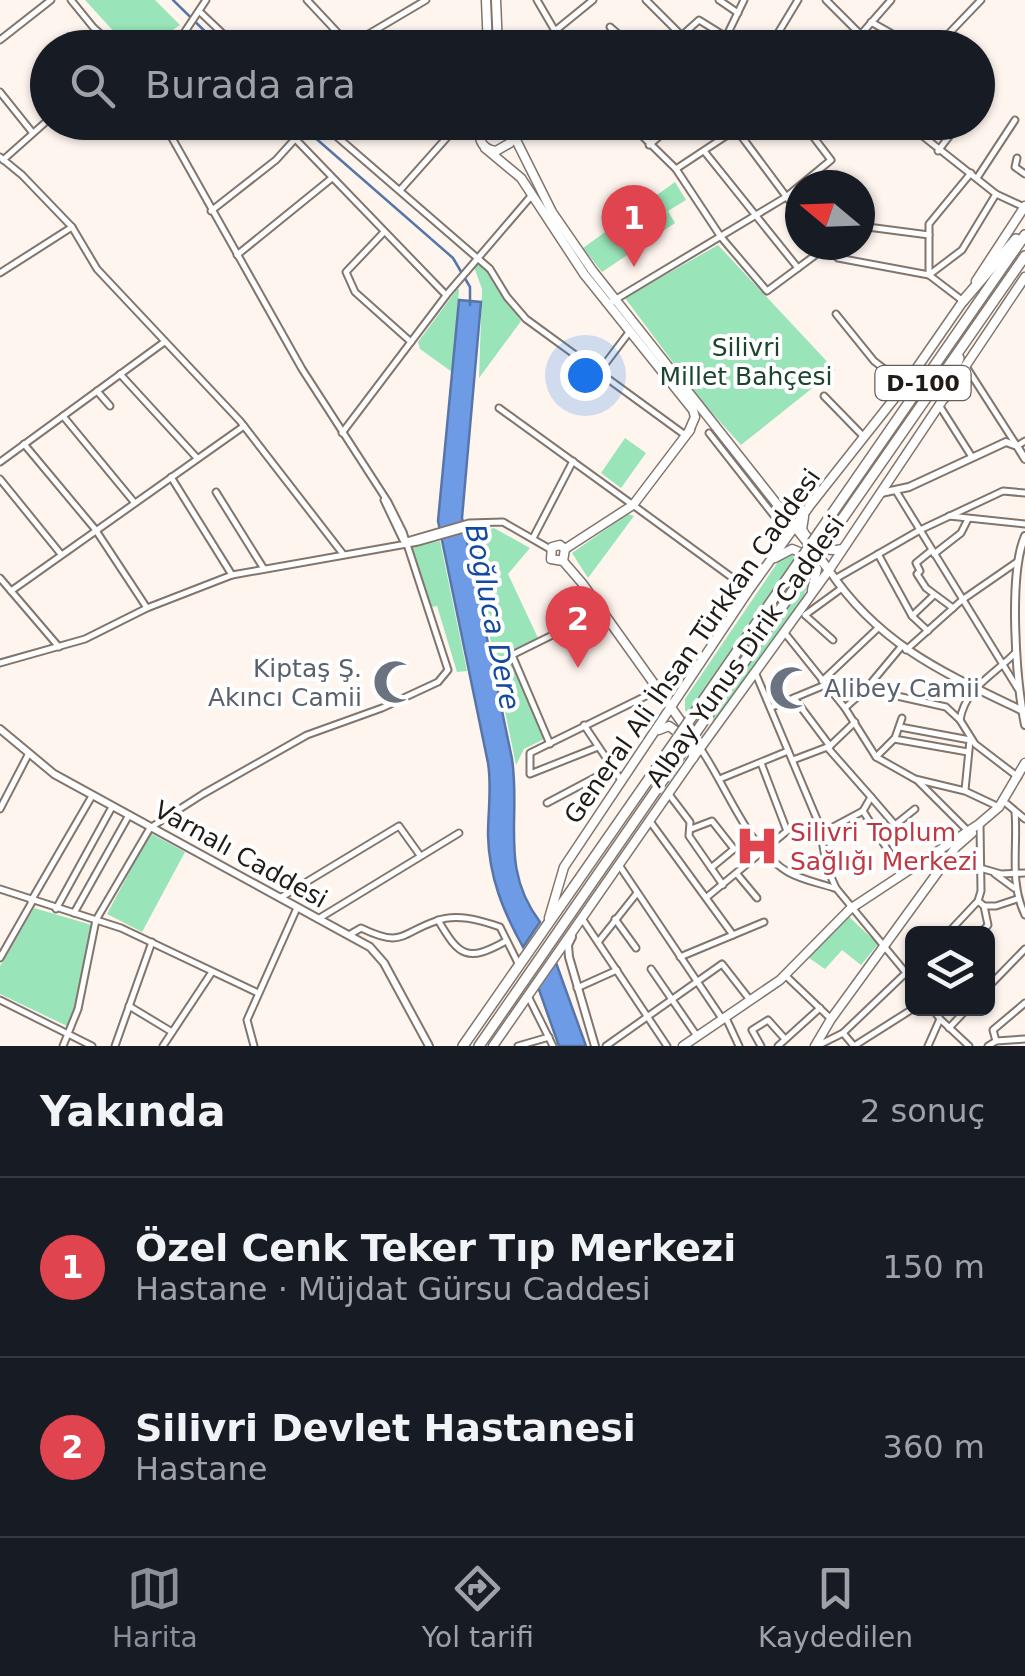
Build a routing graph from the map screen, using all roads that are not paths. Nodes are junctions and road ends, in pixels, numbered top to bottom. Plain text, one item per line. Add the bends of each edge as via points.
1 (51, 0) edge
2 (70, 0) edge
3 (206, 0) edge
4 (307, 0) edge
5 (426, 0) edge
6 (486, 0) edge
7 (496, 0) edge
8 (537, 0) edge
9 (593, 0) edge
10 (646, 0) edge
11 (719, 0) edge
12 (744, 0) edge
13 (798, 0) edge
14 (826, 0) edge
15 (891, 0) edge
16 (977, 1) edge
17 (416, 2) edge
18 (199, 11) junction
19 (738, 13) junction
20 (872, 22) junction
21 (93, 27) junction
22 (610, 27) dead end
23 (95, 30) edge
24 (96, 30) edge
25 (186, 30) edge
26 (219, 30) edge
27 (336, 30) edge
28 (375, 30) edge
29 (487, 30) edge
30 (497, 30) edge
31 (552, 30) edge
32 (556, 30) edge
33 (613, 30) edge
34 (676, 30) edge
35 (688, 30) edge
36 (714, 30) edge
37 (730, 30) edge
38 (780, 30) edge
39 (857, 30) edge
40 (863, 30) edge
41 (886, 30) edge
42 (951, 30) edge
43 (0, 40) edge
44 (0, 92) edge
45 (1014, 120) dead end
46 (30, 130) edge
47 (30, 134) edge
48 (173, 140) edge
49 (294, 140) edge
50 (296, 140) edge
51 (342, 140) edge
52 (442, 140) edge
53 (482, 140) edge
54 (510, 140) edge
55 (516, 140) edge
56 (644, 140) edge
57 (656, 140) edge
58 (720, 140) edge
59 (740, 140) edge
60 (816, 140) edge
61 (925, 140) edge
62 (946, 140) edge
63 (649, 146) junction
64 (485, 148) junction
65 (704, 151) junction
66 (938, 151) junction
67 (1017, 158) dead end
68 (3, 160) edge
69 (0, 169) edge
70 (676, 170) junction
71 (818, 170) edge
72 (1025, 174) edge
73 (974, 176) junction
74 (332, 178) junction
75 (401, 189) junction
76 (996, 194) junction
77 (532, 195) junction
78 (785, 195) edge
79 (785, 197) edge
80 (1025, 206) edge
81 (211, 210) junction
82 (756, 216) junction
83 (72, 227) junction
84 (875, 228) edge
85 (384, 232) junction
86 (1025, 232) edge
87 (929, 235) junction
88 (721, 237) junction
89 (236, 255) junction
90 (1025, 256) edge
91 (477, 257) junction
92 (808, 260) edge
93 (849, 260) edge
94 (798, 268) junction
95 (0, 273) edge
96 (929, 275) junction
97 (1025, 277) edge
98 (446, 295) junction
99 (616, 297) junction
100 (963, 301) junction
101 (608, 304) junction
102 (836, 314) dead end
103 (630, 330) junction
104 (968, 339) junction
105 (412, 342) junction
106 (164, 343) junction
107 (965, 365) junction
108 (599, 372) junction
109 (120, 374) junction
110 (905, 385) junction
111 (97, 392) junction
112 (824, 396) dead end
113 (942, 401) junction
114 (110, 406) dead end
115 (498, 408) dead end
116 (700, 409) junction
117 (63, 416) junction
118 (244, 426) junction
119 (342, 432) junction
120 (687, 433) junction
121 (709, 433) dead end
122 (864, 436) junction
123 (1025, 441) edge
124 (24, 444) junction
125 (1017, 446) junction
126 (972, 457) junction
127 (197, 458) junction
128 (1025, 459) edge
129 (0, 462) edge
130 (573, 462) junction
131 (171, 476) junction
132 (0, 480) edge
133 (896, 491) junction
134 (216, 492) dead end
135 (881, 493) junction
136 (1025, 493) edge
137 (134, 502) junction
138 (633, 504) junction
139 (804, 513) junction
140 (949, 516) junction
141 (968, 519) junction
142 (1025, 524) edge
143 (793, 528) junction
144 (95, 529) junction
145 (920, 530) junction
146 (825, 534) junction
147 (1025, 536) edge
148 (533, 538) junction
149 (404, 542) junction
150 (845, 546) junction
151 (565, 549) junction
152 (550, 550) junction
153 (933, 552) junction
154 (60, 553) junction
155 (343, 554) junction
156 (878, 554) junction
157 (562, 560) junction
158 (769, 562) junction
159 (1017, 562) junction
160 (264, 569) junction
161 (829, 570) junction
162 (232, 575) junction
163 (0, 578) edge
164 (835, 579) junction
165 (842, 588) junction
166 (10, 590) junction
167 (749, 590) junction
168 (811, 595) junction
169 (934, 595) junction
170 (962, 600) junction
171 (147, 608) junction
172 (953, 608) junction
173 (602, 610) junction
174 (802, 614) junction
175 (912, 616) junction
176 (877, 629) junction
177 (928, 630) junction
178 (784, 632) junction
179 (833, 640) dead end
180 (59, 647) junction
181 (903, 648) junction
182 (1016, 653) junction
183 (0, 662) edge
184 (1004, 665) junction
185 (755, 672) junction
186 (823, 683) junction
187 (976, 688) junction
188 (866, 689) junction
189 (658, 690) junction
190 (684, 692) junction
191 (1021, 694) junction
192 (794, 698) junction
193 (771, 707) junction
194 (672, 708) junction
195 (845, 708) junction
196 (1022, 711) junction
197 (902, 718) dead end
198 (960, 720) junction
199 (719, 722) junction
200 (855, 722) junction
201 (1025, 725) edge
202 (584, 726) junction
203 (900, 727) junction
204 (0, 729) edge
205 (658, 731) junction
206 (894, 739) junction
207 (970, 740) junction
208 (550, 744) junction
209 (598, 746) junction
210 (828, 746) junction
211 (700, 748) junction
212 (788, 751) junction
213 (968, 752) junction
214 (28, 754) junction
215 (876, 757) junction
216 (692, 758) junction
217 (794, 760) junction
218 (761, 762) junction
219 (1025, 763) edge
220 (613, 768) junction
221 (1022, 776) edge
222 (720, 779) junction
223 (915, 779) junction
224 (623, 782) junction
225 (965, 791) junction
226 (668, 793) junction
227 (92, 796) junction
228 (872, 798) junction
229 (547, 803) dead end
230 (112, 806) junction
231 (1003, 806) junction
232 (0, 809) edge
233 (915, 809) dead end
234 (862, 811) junction
235 (1015, 812) junction
236 (129, 815) junction
237 (1025, 819) edge
238 (649, 820) junction
239 (980, 825) junction
240 (150, 828) junction
241 (691, 829) junction
242 (968, 831) junction
243 (459, 833) dead end
244 (822, 833) junction
245 (956, 842) junction
246 (764, 850) junction
247 (936, 851) junction
248 (420, 854) junction
249 (924, 859) junction
250 (946, 860) junction
251 (618, 864) junction
252 (711, 868) junction
253 (980, 868) junction
254 (993, 872) junction
255 (1025, 873) edge
256 (737, 874) junction
257 (903, 874) junction
258 (1014, 874) junction
259 (935, 876) junction
260 (609, 877) junction
261 (630, 884) junction
262 (724, 885) junction
263 (836, 888) junction
264 (0, 889) edge
265 (1016, 890) junction
266 (636, 893) junction
267 (280, 898) junction
268 (706, 898) junction
269 (757, 898) dead end
270 (1017, 899) junction
271 (978, 901) junction
272 (32, 902) junction
273 (984, 906) junction
274 (297, 908) junction
275 (56, 909) junction
276 (850, 909) junction
277 (74, 914) junction
278 (1025, 915) edge
279 (581, 917) junction
280 (318, 918) junction
281 (615, 919) junction
282 (96, 920) junction
283 (438, 920) junction
284 (764, 922) dead end
285 (546, 925) junction
286 (954, 926) edge
287 (987, 926) edge
288 (733, 935) junction
289 (349, 936) junction
290 (506, 941) junction
291 (152, 942) junction
292 (598, 942) junction
293 (886, 946) junction
294 (636, 948) dead end
295 (1025, 949) edge
296 (556, 953) junction
297 (569, 957) junction
298 (680, 957) junction
299 (0, 958) edge
300 (522, 961) junction
301 (905, 964) edge
302 (618, 970) junction
303 (650, 970) dead end
304 (212, 972) junction
305 (905, 974) edge
306 (785, 975) junction
307 (995, 980) edge
308 (697, 983) junction
309 (577, 988) junction
310 (258, 994) junction
311 (528, 996) junction
312 (0, 1000) edge
313 (672, 1000) junction
314 (750, 1000) junction
315 (1025, 1002) edge
316 (130, 1006) junction
317 (820, 1008) junction
318 (905, 1014) edge
319 (937, 1016) edge
320 (961, 1016) edge
321 (648, 1017) junction
322 (831, 1018) junction
323 (724, 1019) junction
324 (940, 1020) junction
325 (950, 1028) junction
326 (70, 1032) junction
327 (172, 1032) junction
328 (842, 1034) junction
329 (697, 1036) junction
330 (550, 1037) junction
331 (785, 1039) junction
332 (1025, 1039) edge
333 (996, 1041) junction
334 (63, 1046) edge
335 (92, 1046) edge
336 (116, 1046) edge
337 (163, 1046) edge
338 (254, 1046) edge
339 (429, 1046) edge
340 (462, 1046) edge
341 (479, 1046) edge
342 (493, 1046) edge
343 (518, 1046) edge
344 (553, 1046) edge
345 (595, 1046) edge
346 (606, 1046) edge
347 (667, 1046) edge
348 (684, 1046) edge
349 (739, 1046) edge
350 (761, 1046) edge
351 (778, 1046) edge
352 (816, 1046) edge
353 (854, 1046) edge
354 (928, 1046) edge
355 (969, 1046) edge
356 (988, 1046) edge

1 - 43 street
2 - 21 street
3 - 18 street
4 - 27 street
5 - 17 street
6 - 29 main road
7 - 30 main road
8 - 31 street
9 - 32 street
10 - 34 street
11 - 19 street
12 - 19 street
13 - 38 street
14 - 39 street
15 - 20 street
16 - 42 street
17 - 28 street
18 - 25 street
18 - 26 street
19 - 37 street
20 - 40 street
20 - 41 street
21 - 23 street
21 - 24 street
22 - 33 street
35 - 36 street via 699,20
44 - 46 street
45 - 73 street
47 - 68 street
48 - 81 street
49 - 81 street
50 - 74 street
51 - 75 street
52 - 75 street
53 - 64 main road
54 - 64 main road via 502,150
55 - 99 main road via 552,212
56 - 63 street
57 - 63 street
58 - 65 street
59 - 78 street
60 - 71 street via 831,160
61 - 66 street
62 - 66 street
63 - 70 street
64 - 77 main road
65 - 70 street
65 - 82 street
66 - 73 street
67 - 72 street via 1015,167
68 - 69 street
68 - 83 street
70 - 88 street
73 - 76 street
73 - 87 street via 929,224
74 - 85 street
74 - 89 street
75 - 91 street
76 - 80 street
76 - 96 street via 962,250
77 - 91 street
77 - 101 main road
79 - 82 street
80 - 100 main road, General Ali İhsan Türkkan Caddesi
81 - 89 street
82 - 88 street
82 - 94 street
83 - 95 street
83 - 106 street via 97,269
84 - 87 street
85 - 98 street
85 - 105 street via 346,272 355,292
86 - 100 highway
86 - 146 highway, D-100
87 - 96 street
88 - 94 street via 767,291
88 - 99 street
89 - 119 street
90 - 104 highway, D-100
91 - 98 street
91 - 108 street via 526,319
92 - 94 street
93 - 96 street
96 - 100 street
97 - 107 main road, Albay Yunus Dirik Caddesi
98 - 105 street
99 - 101 street
99 - 116 main road
100 - 110 main road, General Ali İhsan Türkkan Caddesi
101 - 103 main road
102 - 110 street via 874,361
103 - 108 street
103 - 120 main road via 693,410
104 - 113 highway
104 - 146 highway, D-100
105 - 119 street
106 - 109 street
106 - 118 street
107 - 113 main road, Albay Yunus Dirik Caddesi
107 - 125 street
108 - 120 street
109 - 111 street
109 - 127 street
110 - 122 main road, General Ali İhsan Türkkan Caddesi
111 - 114 street
111 - 117 street
112 - 122 street
113 - 126 street
113 - 135 main road, Albay Yunus Dirik Caddesi
115 - 130 street
116 - 120 main road
116 - 143 main road
117 - 124 street
117 - 137 street
118 - 127 street
118 - 155 street
119 - 149 street
120 - 138 main road
121 - 143 street via 775,517
122 - 139 main road, General Ali İhsan Türkkan Caddesi
123 - 125 street
124 - 129 street
124 - 144 street
125 - 126 main road via 1006,442
125 - 128 main road
126 - 133 main road
127 - 131 street
130 - 138 street
130 - 148 street
131 - 137 street
131 - 162 street
132 - 154 street
133 - 135 main road
133 - 145 street
134 - 160 street
135 - 150 main road, Albay Yunus Dirik Caddesi
136 - 140 street via 1003,491
137 - 144 street
138 - 151 main road
138 - 167 street
139 - 143 main road, General Ali İhsan Türkkan Caddesi
139 - 150 main road via 802,529 810,541 826,550
140 - 141 street
140 - 145 street
141 - 142 street
141 - 153 street via 962,534
143 - 158 main road, General Ali İhsan Türkkan Caddesi
143 - 161 main road
144 - 154 street
144 - 171 street
145 - 153 street
145 - 156 street
146 - 285 highway, D-100, bridge
146 - 341 highway, D-100, bridge
147 - 159 main road
148 - 149 street via 503,522
148 - 152 street
149 - 155 street
149 - 240 street via 448,664 445,676 306,736
150 - 161 main road, Albay Yunus Dirik Caddesi
151 - 152 main road
151 - 157 main road
152 - 157 main road via 551,559
153 - 169 street via 916,563
153 - 170 street
154 - 166 street
155 - 160 street
156 - 164 street
156 - 175 street
157 - 173 main road
158 - 167 main road, General Ali İhsan Türkkan Caddesi
158 - 168 main road via 792,548 809,556 817,569
159 - 170 street
159 - 182 main road
160 - 162 street
161 - 164 main road
161 - 168 main road, Albay Yunus Dirik Caddesi
162 - 171 street
163 - 166 street
164 - 165 main road
165 - 174 street
165 - 176 main road
166 - 180 street
167 - 190 main road, General Ali İhsan Türkkan Caddesi
168 - 174 main road, Albay Yunus Dirik Caddesi
169 - 172 street
169 - 175 street
170 - 172 street
170 - 184 street
171 - 180 street
172 - 177 street
173 - 189 main road
173 - 208 street via 512,655
174 - 178 main road, Albay Yunus Dirik Caddesi
174 - 179 street
175 - 177 street
176 - 181 main road
176 - 186 street
177 - 181 street
178 - 185 main road, Albay Yunus Dirik Caddesi
178 - 186 street
180 - 183 street
181 - 187 main road
181 - 188 street
182 - 184 street
182 - 191 main road
184 - 187 street
184 - 191 street
185 - 193 street
185 - 199 main road, Albay Yunus Dirik Caddesi
186 - 192 street
186 - 195 street
187 - 196 main road
187 - 198 street
188 - 195 street
188 - 198 street via 946,707
189 - 190 main road via 668,696
189 - 194 main road
189 - 202 street
190 - 194 main road, General Ali İhsan Türkkan Caddesi
190 - 199 main road via 679,707 688,720 705,727
191 - 196 main road
192 - 193 street
192 - 210 street
193 - 212 street
194 - 205 main road, General Ali İhsan Türkkan Caddesi
194 - 211 main road
195 - 200 street
196 - 201 main road
197 - 203 street
198 - 207 street
199 - 211 main road, Albay Yunus Dirik Caddesi
200 - 210 street
200 - 215 street
202 - 208 street
202 - 209 street
203 - 206 street
203 - 207 street
204 - 214 main road, Varnalı Caddesi
205 - 216 main road via 669,726 684,734
205 - 224 main road, General Ali İhsan Türkkan Caddesi
206 - 213 street
206 - 215 street
207 - 213 street
207 - 221 street
208 - 209 street via 530,753 530,774
209 - 220 street
210 - 217 street
210 - 228 street
211 - 216 main road, Albay Yunus Dirik Caddesi
211 - 222 street
212 - 217 street
212 - 218 street
213 - 225 street
214 - 227 main road, Varnalı Caddesi
214 - 232 street
215 - 223 street
216 - 226 main road, Albay Yunus Dirik Caddesi
217 - 244 street
218 - 222 street
218 - 246 street via 787,831
219 - 221 main road
220 - 224 street
220 - 229 street
221 - 231 main road
222 - 246 street
223 - 225 street
223 - 242 street
224 - 285 main road, General Ali İhsan Türkkan Caddesi via 564,867
225 - 231 street
226 - 238 main road, Albay Yunus Dirik Caddesi
226 - 241 street
227 - 230 main road, Varnalı Caddesi
227 - 272 street
228 - 233 street via 895,825
228 - 234 street
230 - 236 main road, Varnalı Caddesi
230 - 275 street
231 - 235 street
231 - 239 main road
234 - 244 street
234 - 257 street
235 - 237 street
235 - 258 street
236 - 240 main road, Varnalı Caddesi
236 - 277 street
238 - 251 main road, Albay Yunus Dirik Caddesi
238 - 268 street
239 - 242 main road
239 - 245 main road
239 - 253 street
240 - 267 main road, Varnalı Caddesi
240 - 282 street
241 - 252 street
241 - 252 street via 712,821 734,849
242 - 245 main road
243 - 248 street
244 - 263 street
245 - 247 main road
245 - 250 main road
246 - 256 street
246 - 263 street via 790,873
247 - 249 main road
247 - 250 main road via 938,860
248 - 267 street via 399,826
248 - 280 street
249 - 257 main road
249 - 259 main road
250 - 259 main road
251 - 260 main road, Albay Yunus Dirik Caddesi
251 - 261 street
252 - 262 street
253 - 254 street
253 - 271 street
254 - 258 street
254 - 265 street
255 - 258 street
256 - 262 street
256 - 269 street
257 - 276 main road
258 - 265 street
259 - 293 main road
260 - 261 street
260 - 279 main road, Albay Yunus Dirik Caddesi
261 - 266 street
262 - 268 street
263 - 276 street
264 - 272 street
265 - 270 street
266 - 281 street
266 - 298 street
267 - 274 main road, Varnalı Caddesi
268 - 288 street
270 - 273 street
270 - 278 street
271 - 273 street
271 - 286 street
272 - 275 street
272 - 299 street
273 - 287 street
274 - 280 main road, Varnalı Caddesi
274 - 310 street
275 - 277 street
276 - 293 street
276 - 306 main road
277 - 282 street
279 - 292 street
279 - 296 main road, Albay Yunus Dirik Caddesi
279 - 297 main road
280 - 289 main road, Varnalı Caddesi
281 - 292 street
281 - 294 street
282 - 291 street
282 - 326 street
283 - 289 street via 406,937 386,939 361,928
283 - 290 street via 484,922 500,927
283 - 290 street via 458,952 482,953
284 - 288 street
285 - 300 highway, D-100
288 - 298 street
289 - 339 main road, Varnalı Caddesi via 384,963
290 - 300 street
291 - 304 street
291 - 316 street
292 - 302 street
293 - 301 street
293 - 322 main road
295 - 307 street
296 - 297 main road
296 - 311 main road, Albay Yunus Dirik Caddesi
297 - 309 main road
298 - 308 street
300 - 340 highway, D-100
302 - 309 street
302 - 321 street
303 - 313 street
304 - 310 street
304 - 327 street
305 - 328 street
306 - 314 main road
306 - 317 street
308 - 313 street
308 - 314 street via 722,964
308 - 323 street
309 - 345 main road
310 - 338 street via 246,1020
311 - 330 street
311 - 342 main road, Albay Yunus Dirik Caddesi
312 - 326 street
313 - 321 street
313 - 329 street
314 - 323 main road
315 - 333 street via 997,1023
316 - 327 street
316 - 336 street
317 - 322 street
317 - 331 street
318 - 353 street
319 - 324 street
320 - 325 street
321 - 346 street
321 - 347 street
322 - 352 main road
323 - 329 main road
323 - 349 street
324 - 325 street
324 - 354 street
325 - 355 street
326 - 334 street
326 - 335 street
327 - 337 street
328 - 352 street
328 - 353 street
329 - 348 main road
330 - 343 street
330 - 344 street
331 - 350 street via 762,1021 752,1030
331 - 351 street
332 - 333 street
333 - 356 street

